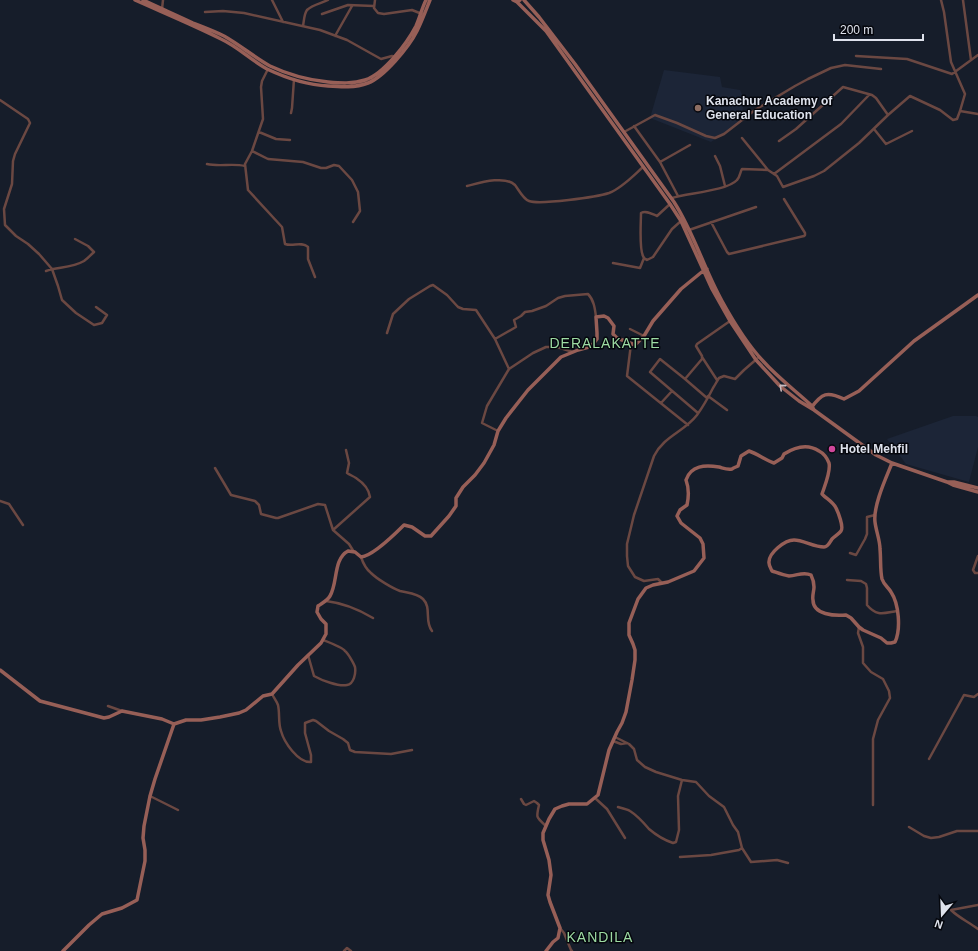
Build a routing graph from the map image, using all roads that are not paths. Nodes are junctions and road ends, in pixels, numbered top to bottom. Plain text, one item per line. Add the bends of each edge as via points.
1 (135, 0) edge
2 (143, 0) edge
3 (163, 0) edge
4 (272, 0) edge
5 (328, 0) edge
6 (375, 0) edge
7 (426, 0) edge
8 (430, 0) edge
9 (524, 0) edge
10 (941, 0) edge
11 (963, 0) edge
12 (517, 1) edge
13 (353, 5) junction
14 (374, 6) junction
15 (162, 10) junction
16 (205, 12) dead end
17 (322, 14) dead end
18 (423, 14) junction
19 (284, 23) junction
20 (303, 26) junction
21 (335, 36) junction
22 (978, 55) edge
23 (856, 56) dead end
24 (396, 58) junction
25 (971, 60) junction
26 (270, 68) junction
27 (881, 69) dead end
28 (955, 73) junction
29 (294, 80) junction
30 (870, 95) junction
31 (0, 100) edge
32 (599, 102) junction
33 (960, 111) junction
34 (291, 113) dead end
35 (978, 114) edge
36 (888, 115) junction
37 (634, 126) junction
38 (874, 129) junction
39 (912, 131) dead end
40 (259, 132) junction
41 (623, 132) junction
42 (742, 138) dead end
43 (290, 140) dead end
44 (778, 141) dead end
45 (628, 142) junction
46 (690, 145) dead end
47 (252, 151) junction
48 (716, 156) dead end
49 (660, 162) junction
50 (207, 164) dead end
51 (245, 164) junction
52 (644, 167) junction
53 (768, 170) junction
54 (774, 174) junction
55 (467, 186) dead end
56 (726, 186) junction
57 (663, 191) junction
58 (678, 196) junction
59 (671, 198) junction
60 (784, 199) dead end
61 (670, 204) junction
62 (756, 208) dead end
63 (681, 221) junction
64 (353, 222) dead end
65 (711, 222) junction
66 (689, 230) junction
67 (75, 239) dead end
68 (644, 258) junction
69 (613, 264) dead end
70 (52, 269) junction
71 (705, 270) junction
72 (46, 271) dead end
73 (315, 277) dead end
74 (978, 295) edge
75 (96, 306) dead end
76 (596, 317) junction
77 (730, 321) junction
78 (630, 329) dead end
79 (387, 333) dead end
80 (644, 336) junction
81 (495, 339) junction
82 (631, 344) junction
83 (573, 352) junction
84 (702, 356) junction
85 (757, 358) junction
86 (509, 369) junction
87 (685, 380) junction
88 (717, 380) junction
89 (672, 391) junction
90 (708, 397) junction
91 (661, 403) junction
92 (812, 408) junction
93 (727, 410) dead end
94 (698, 413) junction
95 (688, 425) junction
96 (498, 431) junction
97 (346, 450) dead end
98 (892, 464) junction
99 (215, 468) dead end
100 (947, 482) junction
101 (978, 488) edge
102 (978, 492) edge
103 (0, 501) edge
104 (876, 515) junction
105 (23, 525) dead end
106 (333, 530) junction
107 (354, 552) junction
108 (850, 554) dead end
109 (978, 556) edge
110 (361, 557) junction
111 (978, 573) edge
112 (847, 580) dead end
113 (663, 583) junction
114 (325, 601) junction
115 (897, 610) junction
116 (373, 618) dead end
117 (859, 627) junction
118 (432, 631) dead end
119 (323, 640) junction
120 (308, 655) junction
121 (0, 670) edge
122 (272, 694) junction
123 (978, 694) edge
124 (108, 706) dead end
125 (122, 711) junction
126 (174, 724) junction
127 (615, 736) junction
128 (613, 741) junction
129 (628, 743) junction
130 (412, 750) dead end
131 (930, 759) dead end
132 (682, 780) junction
133 (150, 796) junction
134 (595, 798) junction
135 (521, 799) dead end
136 (873, 805) dead end
137 (618, 807) dead end
138 (178, 810) dead end
139 (546, 826) junction
140 (909, 827) dead end
141 (978, 831) edge
142 (625, 838) dead end
143 (742, 848) junction
144 (680, 857) dead end
145 (788, 863) dead end
146 (978, 905) edge
147 (560, 928) junction
148 (978, 930) edge
149 (63, 951) edge
150 (344, 951) edge
151 (351, 951) edge
152 (546, 951) edge
153 (572, 951) edge

1 - 15 main road
2 - 15 main road
3 - 15 street
4 - 19 street
5 - 20 street via 307,10
6 - 14 street
7 - 18 main road
8 - 18 main road
9 - 32 main road via 562,48
10 - 28 street via 950,62
11 - 25 street
12 - 32 main road via 546,31
13 - 14 street
13 - 17 street
13 - 21 street
14 - 18 street via 378,13 384,14 412,10
15 - 26 main road via 222,35
16 - 19 street via 244,13
18 - 24 main road
19 - 20 street
20 - 21 street
21 - 24 street via 381,59 391,56
22 - 25 street
23 - 28 street via 906,59
24 - 26 main road via 376,75 358,82 340,83 308,79
24 - 29 main road via 380,76 361,85 326,86
25 - 28 street
26 - 29 main road
26 - 40 street via 262,81 263,119
27 - 37 street via 846,65 831,68 755,110 715,138 655,115
28 - 33 street via 965,94
29 - 34 street
30 - 36 street via 876,98
30 - 44 street via 843,87 796,129
30 - 54 street via 841,124
31 - 70 street via 30,123 13,161 12,184 4,209 5,225 39,254
32 - 41 main road
32 - 45 main road
33 - 35 street
33 - 36 street via 957,119 953,120 940,110 910,96
36 - 38 street
37 - 41 street
37 - 49 street
38 - 39 street via 886,144
38 - 54 street via 814,176 783,187
40 - 43 street via 276,139
40 - 47 street
41 - 45 main road
42 - 53 street
45 - 52 main road
45 - 57 main road
46 - 49 street
47 - 51 street
47 - 64 street via 268,159 303,162 321,168 339,166 352,180 358,192 360,211
48 - 56 street
49 - 58 street
50 - 51 street
51 - 73 street via 248,190 282,227 285,244 301,244 308,247 308,259
52 - 55 street via 609,193 558,201 529,201 508,181
52 - 57 main road
53 - 54 street
53 - 56 street via 742,169 738,179
56 - 58 street
57 - 59 main road
57 - 61 main road
58 - 59 street
59 - 66 main road
60 - 65 street via 805,233 804,236 731,254
61 - 63 main road
61 - 68 street via 657,216 641,213
62 - 65 street
63 - 68 street via 653,257 647,260
63 - 71 main road
65 - 66 street
66 - 71 main road
67 - 70 street via 94,252 76,265
68 - 69 street via 640,268
70 - 72 street
70 - 75 street via 62,300 94,325 102,323 107,315
71 - 77 main road via 712,289
71 - 80 main road via 681,289 653,321
71 - 85 main road
74 - 92 main road via 914,341 859,391 844,399 828,394 818,399
76 - 81 street via 591,296 565,296 546,306 525,312 514,320 516,327
76 - 82 main road via 608,318 614,326 613,334
76 - 83 main road via 597,339 589,347
77 - 84 street via 697,344
77 - 85 main road
78 - 80 street
79 - 81 street via 393,314 433,285 458,307 476,310
80 - 82 main road via 635,345
81 - 86 street
82 - 91 street via 627,376
83 - 86 street via 557,347 546,347
83 - 96 main road via 561,357 528,390
84 - 87 street
84 - 88 street
85 - 88 street via 735,379 724,376
85 - 92 main road via 780,386
86 - 96 street via 487,406 482,423
87 - 89 street via 660,359 650,372
87 - 90 street
88 - 90 street
89 - 91 street
89 - 94 street
90 - 93 street
90 - 94 street
91 - 95 street
92 - 98 main road via 866,449
94 - 95 street
95 - 113 street via 662,443 654,456 627,544 628,566 635,577 644,581 658,579
96 - 110 main road via 484,463 463,487 456,498 456,506 431,536 425,536 404,525 369,554
97 - 106 street via 349,463 347,473 367,488 370,497
98 - 100 main road
98 - 104 main road via 882,486
99 - 106 street via 231,496 256,501 261,514 278,518 318,504 325,505
100 - 101 main road
100 - 102 main road
103 - 105 street via 9,504
104 - 108 street via 867,517 865,539 856,555
104 - 115 main road via 882,579 893,595
106 - 107 street
107 - 110 main road
107 - 114 main road via 348,551 341,558 330,596
109 - 111 street via 973,570
110 - 118 street via 370,573 394,589 422,597 428,612 428,627
112 - 115 street via 866,584 867,605 874,612 886,613
113 - 117 main road via 694,571 704,558 700,538 681,523 677,516 687,504 689,498 686,480 693,470 703,466 726,469 738,466 742,456 749,451 774,462 797,447 808,446 823,453 829,464 822,494 836,508 841,522 841,532 824,547 792,539 773,551 769,562 772,571 781,575 812,575 814,606 828,614 846,615
113 - 127 main road via 646,588 638,599 629,623 635,660 626,712
114 - 116 street via 348,606
114 - 119 main road via 318,606 317,612 326,624
115 - 117 main road via 895,642 887,643
117 - 136 street via 863,663 871,672 883,679 890,698 878,720 873,739
119 - 120 main road
119 - 120 street via 345,650 354,666 353,682 346,686 314,676
120 - 122 main road
121 - 125 main road via 40,701 104,718
122 - 126 main road via 262,696 239,713
122 - 130 street via 278,705 281,733 294,752 308,762 311,762 311,755 305,723 313,720 343,739 348,743 350,750 355,752 391,754
123 - 131 street via 974,698 964,695
124 - 125 street
125 - 126 main road
126 - 133 main road
127 - 128 main road
127 - 129 street
128 - 129 street
128 - 134 main road via 600,790
129 - 132 street via 634,749 637,760 645,767
132 - 137 street via 678,796 679,830 674,843 655,834 629,810
132 - 143 street via 696,782 724,807 738,832
133 - 138 street
133 - 149 main road via 143,838 145,861 136,900 122,908 102,914
134 - 139 main road via 587,804 569,804 555,809
134 - 142 street via 607,809
135 - 139 street via 524,804 534,801 539,805 537,816
139 - 147 main road via 543,840 549,860 548,895
140 - 141 street via 931,838 957,831
143 - 144 street via 711,855
143 - 145 street via 752,862 777,860
146 - 148 street via 950,910
147 - 152 main road via 558,938
147 - 153 street
150 - 151 street via 347,948

